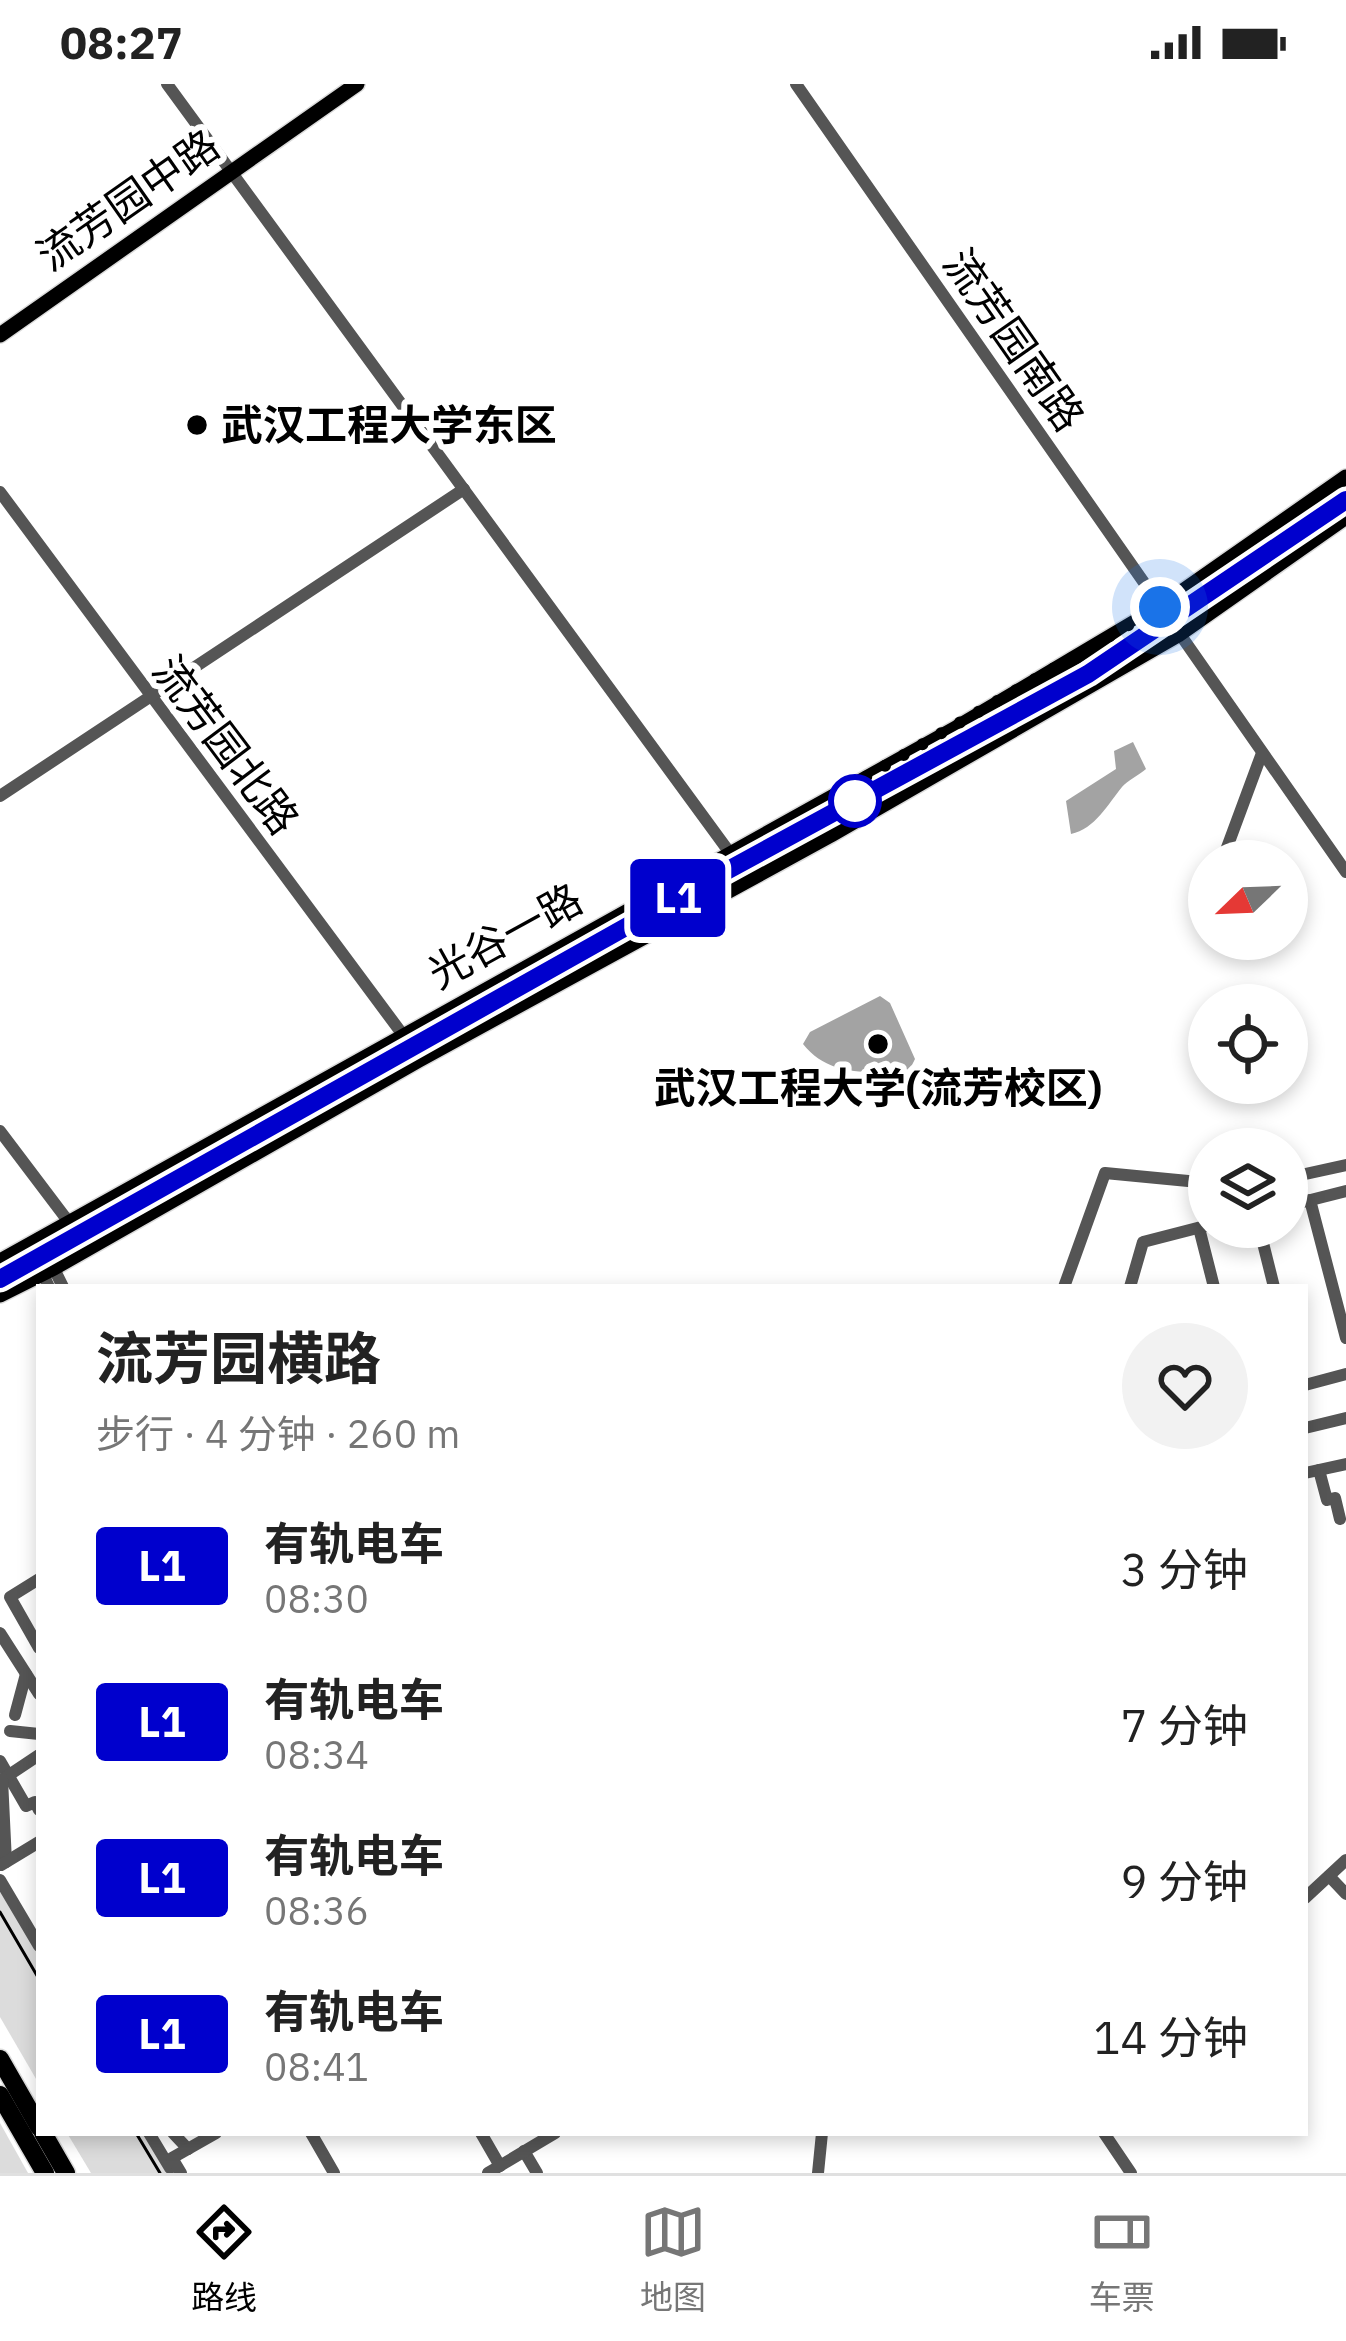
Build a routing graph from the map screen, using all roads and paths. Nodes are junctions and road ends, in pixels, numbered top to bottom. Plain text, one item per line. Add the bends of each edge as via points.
1 (167, 84) edge
2 (357, 84) edge
3 (796, 84) edge
4 (231, 172) junction
5 (0, 335) edge
6 (1346, 477) edge
7 (464, 489) junction
8 (0, 492) edge
9 (1346, 517) edge
10 (1160, 607) junction
11 (1178, 635) junction
12 (148, 696) junction
13 (1262, 753) junction
14 (0, 796) edge
15 (1230, 840) edge
16 (730, 852) junction
17 (1346, 872) edge
18 (749, 879) junction
19 (403, 1035) junction
20 (0, 1131) edge
21 (1346, 1165) edge
22 (1308, 1173) edge
23 (1188, 1181) edge
24 (1346, 1191) edge
25 (1310, 1200) joint
26 (68, 1220) junction
27 (1188, 1231) edge
28 (34, 1241) junction
29 (1208, 1248) edge
30 (1264, 1248) edge
31 (84, 1250) junction
32 (0, 1261) edge
33 (48, 1277) edge
34 (1065, 1284) edge
35 (1131, 1284) edge
36 (1214, 1284) edge
37 (1273, 1284) edge
38 (0, 1295) edge
39 (1346, 1338) edge
40 (1346, 1374) edge
41 (1308, 1384) edge
42 (1346, 1418) edge
43 (1308, 1427) edge
44 (1346, 1464) edge
45 (1312, 1472) edge
46 (1340, 1519) dead end
47 (36, 1582) edge
48 (0, 1584) edge
49 (10, 1597) junction
50 (0, 1633) edge
51 (36, 1643) edge
52 (26, 1674) junction
53 (36, 1689) edge
54 (15, 1715) dead end
55 (10, 1731) dead end
56 (36, 1734) edge
57 (36, 1757) edge
58 (0, 1761) edge
59 (4, 1778) edge
60 (36, 1805) edge
61 (36, 1844) edge
62 (1346, 1860) edge
63 (3, 1864) edge
64 (1329, 1876) junction
65 (0, 1880) edge
66 (1346, 1894) edge
67 (1308, 1895) edge
68 (36, 1941) edge
69 (0, 2059) edge
70 (0, 2095) edge
71 (36, 2121) edge
72 (44, 2136) edge
73 (151, 2136) edge
74 (176, 2136) edge
75 (211, 2136) edge
76 (312, 2136) edge
77 (482, 2136) edge
78 (550, 2136) edge
79 (822, 2136) edge
80 (1106, 2136) edge
81 (188, 2149) junction
82 (524, 2151) junction
83 (494, 2169) edge
84 (45, 2173) edge
85 (66, 2173) edge
86 (177, 2173) edge
87 (334, 2173) edge
88 (537, 2173) edge
89 (818, 2173) edge
90 (1131, 2173) edge

1 - 4 street
2 - 4 main road, 流芳园中路
3 - 10 street, 流芳园南路
4 - 5 main road, 流芳园中路
4 - 7 street
6 - 10 main road, 光谷一路
7 - 12 street
7 - 16 street
8 - 12 street, 流芳园北路
9 - 11 main road, 光谷一路
10 - 11 street, 流芳园南路
10 - 16 main road, 光谷一路
11 - 13 street, 流芳园南路
11 - 18 main road, 光谷一路
12 - 14 street
12 - 19 street, 流芳园北路
13 - 15 street
13 - 17 street, 流芳园南路
16 - 18 street
16 - 19 main road, 光谷一路
18 - 31 main road, 光谷一路
19 - 26 main road, 光谷一路
20 - 26 street
21 - 22 street
23 - 34 street via 1105,1173
24 - 25 street
25 - 39 street
26 - 28 main road, 光谷一路
26 - 31 street
27 - 35 street via 1143,1242
28 - 32 main road, 光谷一路
28 - 33 street
29 - 36 street
30 - 37 street
31 - 33 main road, 光谷一路
33 - 38 main road, 光谷一路
40 - 41 street
42 - 43 street
44 - 45 street
45 - 46 street via 1327,1500 1335,1498
47 - 49 street
48 - 49 street
49 - 51 street
50 - 52 street
52 - 53 street
52 - 54 street
55 - 56 street
57 - 59 street
58 - 59 street
59 - 60 street via 26,1806
59 - 63 street
61 - 63 street
62 - 64 street
64 - 66 street
64 - 67 street
65 - 68 street
69 - 71 highway
70 - 84 highway
72 - 85 highway
73 - 86 street
74 - 81 street
75 - 81 street
76 - 87 street
77 - 83 street
78 - 82 street
79 - 89 street
80 - 90 street
81 - 86 street via 172,2158
82 - 83 street
82 - 88 street

